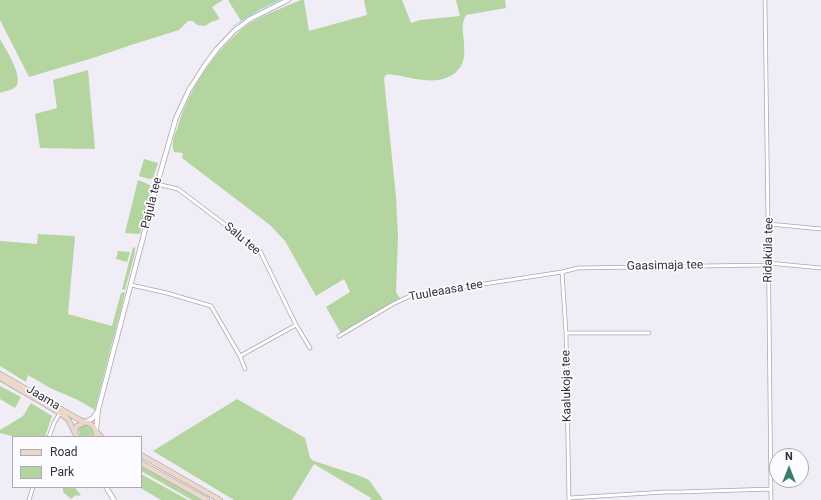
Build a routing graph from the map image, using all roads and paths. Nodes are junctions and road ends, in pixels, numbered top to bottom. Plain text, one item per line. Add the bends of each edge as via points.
1 (288, 0) edge
2 (765, 0) edge
3 (157, 184) junction
4 (769, 224) junction
5 (821, 229) edge
6 (768, 263) junction
7 (821, 268) edge
8 (562, 272) junction
9 (131, 285) junction
10 (296, 325) junction
11 (566, 333) junction
12 (649, 333) dead end
13 (339, 336) dead end
14 (310, 348) dead end
15 (240, 356) junction
16 (245, 369) dead end
17 (0, 374) edge
18 (0, 378) edge
19 (98, 410) junction
20 (60, 413) junction
21 (86, 422) junction
22 (96, 431) junction
23 (76, 435) edge
24 (49, 436) edge
25 (96, 436) edge
26 (100, 436) edge
27 (142, 456) edge
28 (142, 464) edge
29 (33, 488) edge
30 (107, 488) edge
31 (771, 489) junction
32 (569, 499) edge
33 (29, 500) edge
34 (114, 500) edge
35 (207, 500) edge
36 (220, 500) edge
37 (771, 500) edge

1 - 3 street, Pajula tee via 250,19 234,31 204,66 176,118
2 - 4 street, Ridaküla tee
3 - 9 street, Pajula tee
3 - 10 street, Salu tee via 178,189 260,251
4 - 5 street
4 - 6 street, Ridaküla tee
6 - 7 street, Gaasimaja tee
6 - 8 street, Gaasimaja tee via 578,268
6 - 31 street, Ridaküla tee
8 - 11 street, Kaalukoja tee
8 - 13 street, Tuuleaasa tee via 412,295
9 - 15 street via 211,306
9 - 19 street, Pajula tee
10 - 14 street, Salu tee
10 - 15 street
11 - 12 street
11 - 32 street, Kaalukoja tee
15 - 16 street
17 - 21 main road, Jaama
18 - 20 main road, Jaama
19 - 21 street via 93,418
19 - 22 street, Pajula tee
20 - 23 main road, Jaama via 68,420
20 - 24 street
21 - 22 main road, Jaama via 94,426
21 - 23 main road via 77,426
22 - 25 main road
22 - 26 main road
27 - 36 main road
28 - 35 main road
29 - 33 street
30 - 34 street
31 - 32 street via 665,492
31 - 37 street, Ridaküla tee

